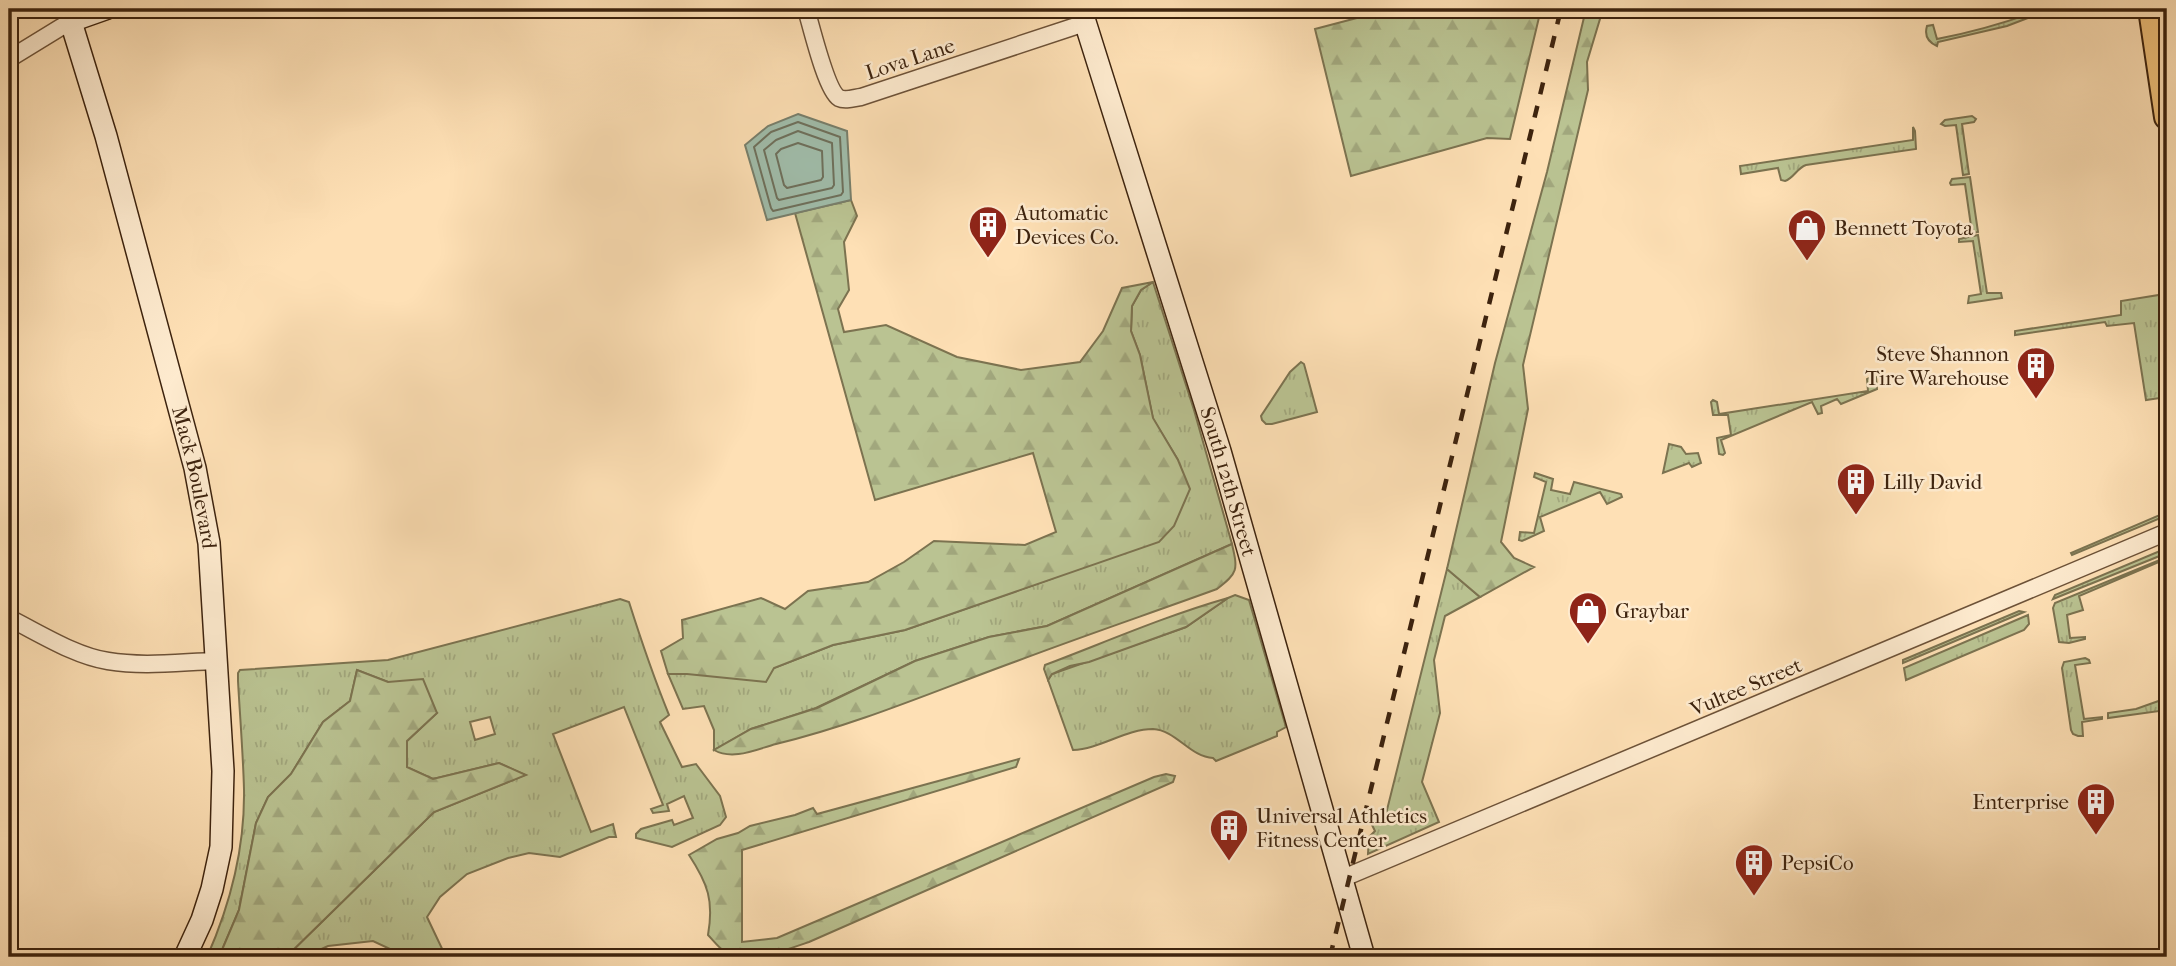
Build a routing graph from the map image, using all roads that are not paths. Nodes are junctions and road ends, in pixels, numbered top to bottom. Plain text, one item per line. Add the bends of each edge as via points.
1 (105, 9) edge
2 (806, 9) edge
3 (2151, 9) edge
4 (69, 15) edge
5 (1083, 16) edge
6 (9, 59) edge
7 (2167, 117) edge
8 (2167, 532) edge
9 (9, 618) edge
10 (217, 661) junction
11 (1341, 879) junction
12 (185, 957) edge
13 (1364, 957) edge

1 - 4 street
2 - 5 street, Lova Lane via 828,84 844,99 861,97
3 - 7 main road
4 - 6 street
4 - 10 street, Mack Boulevard via 195,468 209,543
5 - 11 street, South 12th Street via 1220,451
8 - 11 street, Vultee Street
9 - 10 street via 107,661
10 - 12 street, Mack Boulevard via 223,771 221,847 202,920
11 - 13 street, South 12th Street

